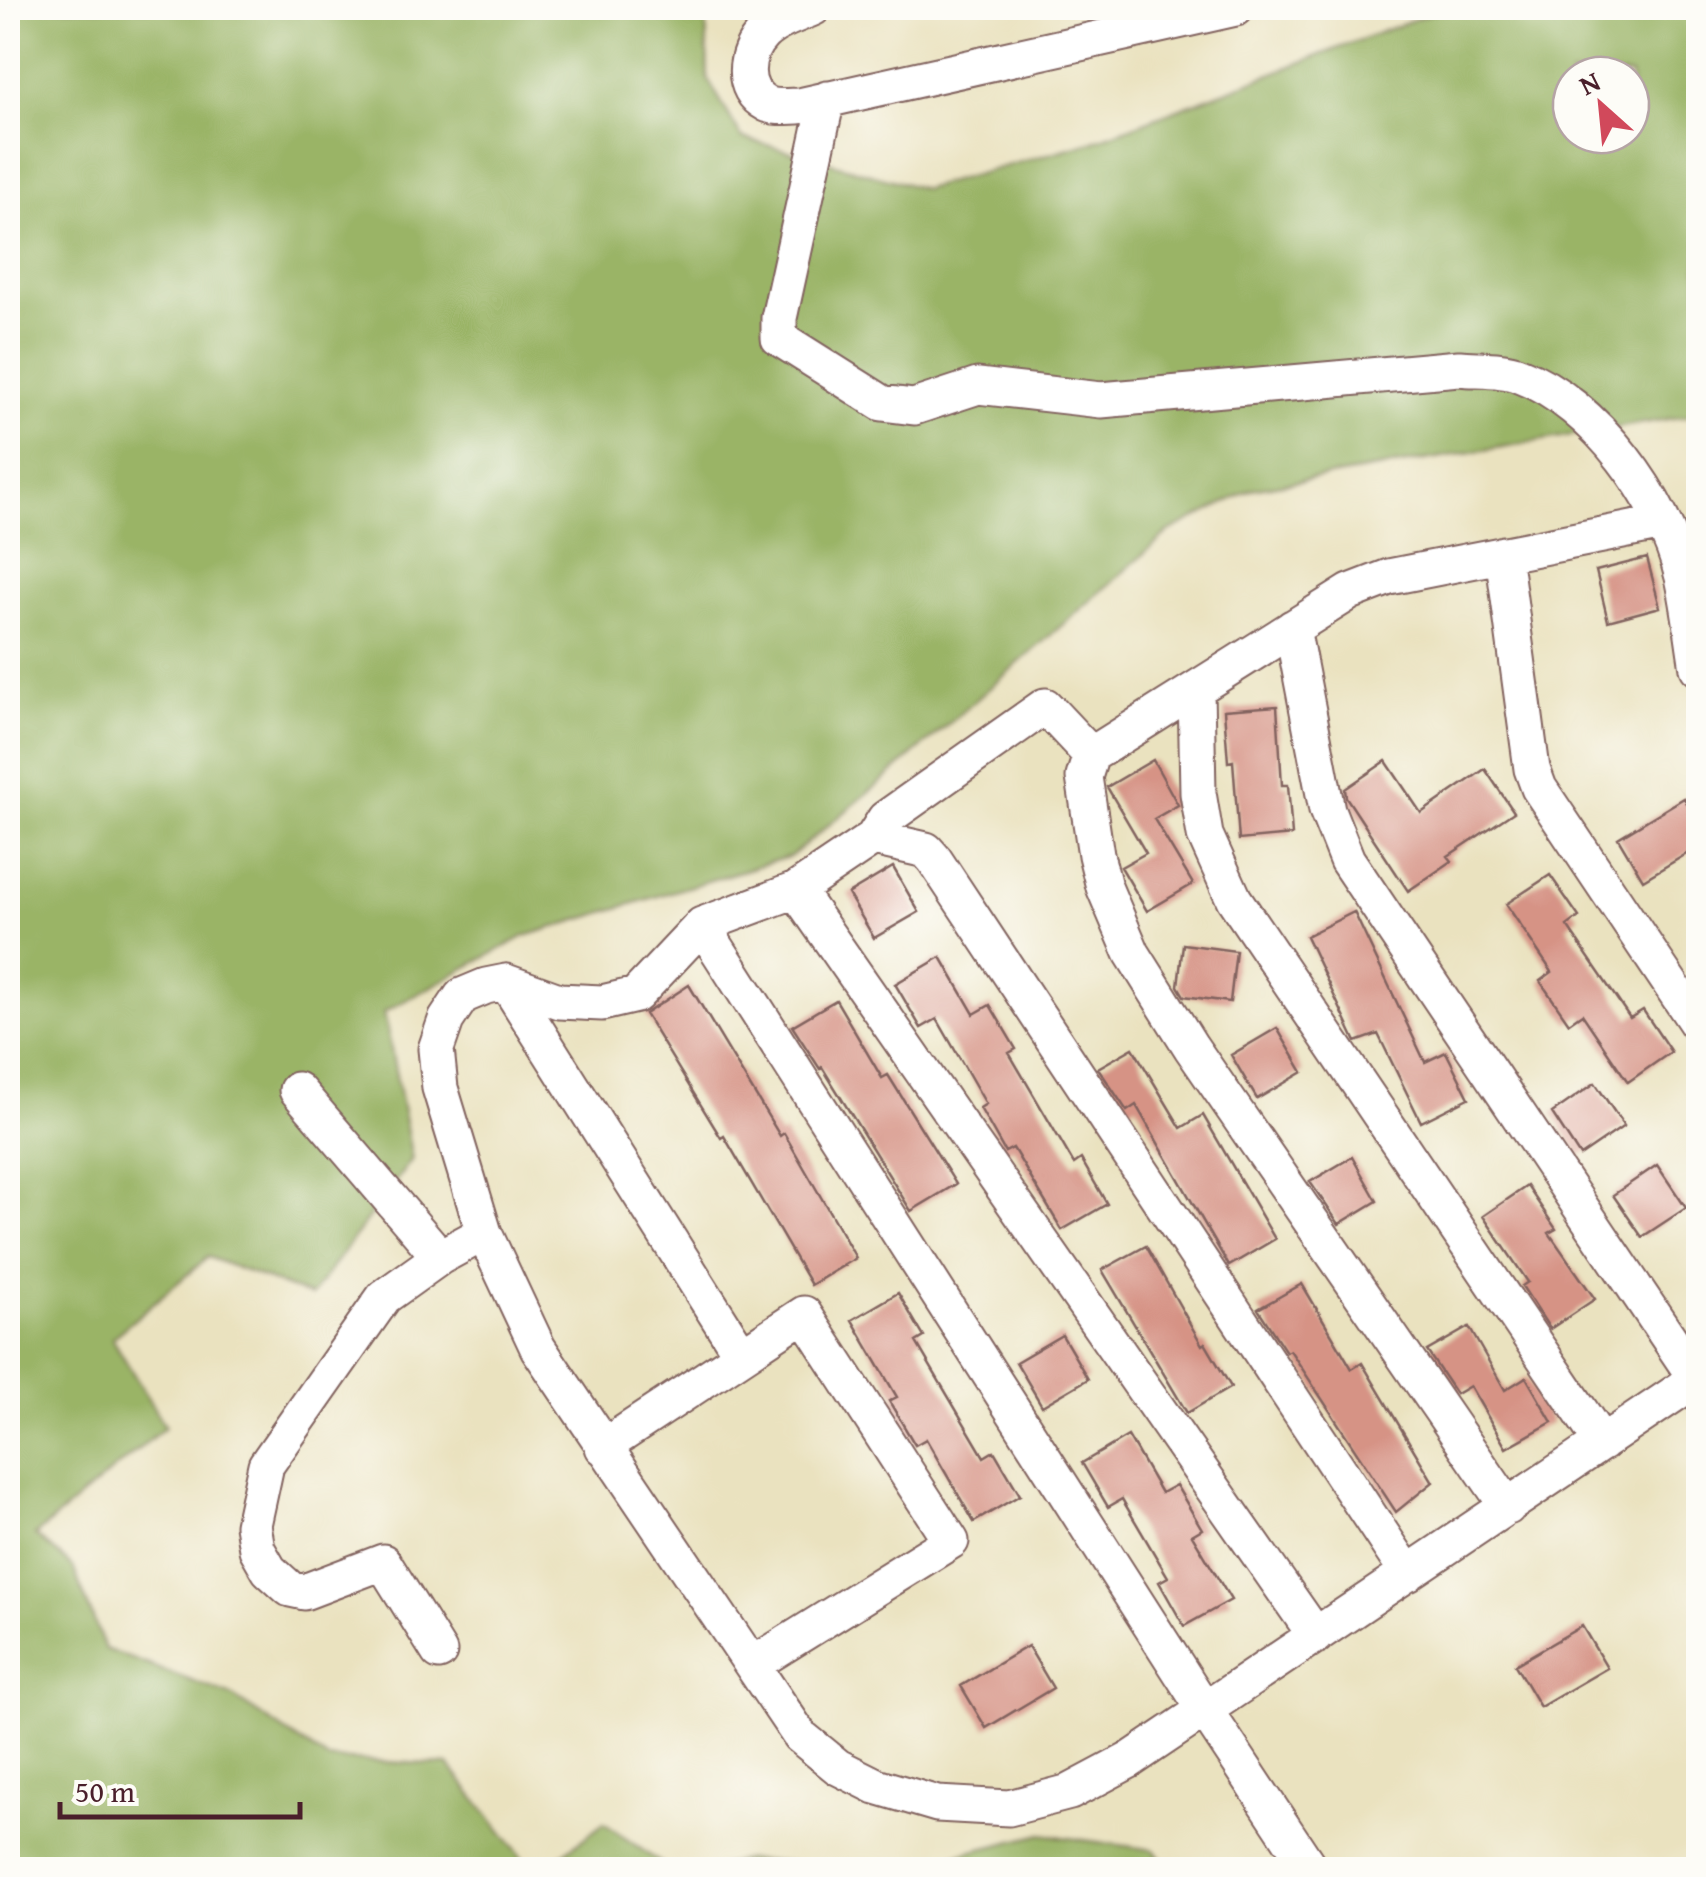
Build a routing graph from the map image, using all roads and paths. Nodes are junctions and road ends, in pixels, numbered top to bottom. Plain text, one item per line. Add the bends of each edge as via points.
1 (813, 8) edge
2 (1236, 8) edge
3 (824, 108) junction
4 (1662, 523) junction
5 (1504, 554) junction
6 (1292, 628) junction
7 (1698, 668) edge
8 (1196, 689) junction
9 (1091, 755) junction
10 (874, 838) junction
11 (796, 890) junction
12 (702, 925) junction
13 (506, 982) junction
14 (1698, 1025) edge
15 (297, 1090) dead end
16 (484, 1233) junction
17 (440, 1257) junction
18 (742, 1356) junction
19 (1698, 1379) edge
20 (1602, 1443) junction
21 (603, 1447) junction
22 (1508, 1507) junction
23 (1408, 1574) junction
24 (1316, 1636) junction
25 (439, 1652) dead end
26 (752, 1666) junction
27 (1205, 1710) junction
28 (1311, 1870) edge

1 - 3 street via 758,38 746,79 768,105
2 - 3 street
3 - 4 street via 779,338 882,403 914,407 978,386 1100,400 1458,368 1518,374 1574,408 1624,455
4 - 5 street
4 - 7 street via 1683,576
5 - 6 street via 1389,577
5 - 14 street via 1539,788
6 - 8 street
6 - 19 street via 1327,810 1347,860
8 - 9 street
8 - 20 street via 1205,835 1234,899
9 - 10 street via 1045,706 885,819
9 - 22 street via 1084,777 1096,855 1132,953
10 - 11 street
10 - 23 street via 926,850 934,859
11 - 12 street
11 - 24 street
12 - 13 street via 636,995 558,1002
12 - 27 street
13 - 16 street via 462,996 436,1049 440,1088
13 - 18 street
15 - 17 street
16 - 17 street
16 - 21 street via 538,1348
17 - 25 street via 384,1297 352,1341 266,1465 253,1524 268,1570 290,1588 304,1592 384,1562
18 - 21 street
18 - 26 street via 804,1314 951,1542
19 - 20 street
20 - 22 street
21 - 26 street
22 - 23 street
23 - 24 street
24 - 27 street
26 - 27 street via 800,1736 838,1767 937,1804 1009,1808 1070,1792
27 - 28 street

